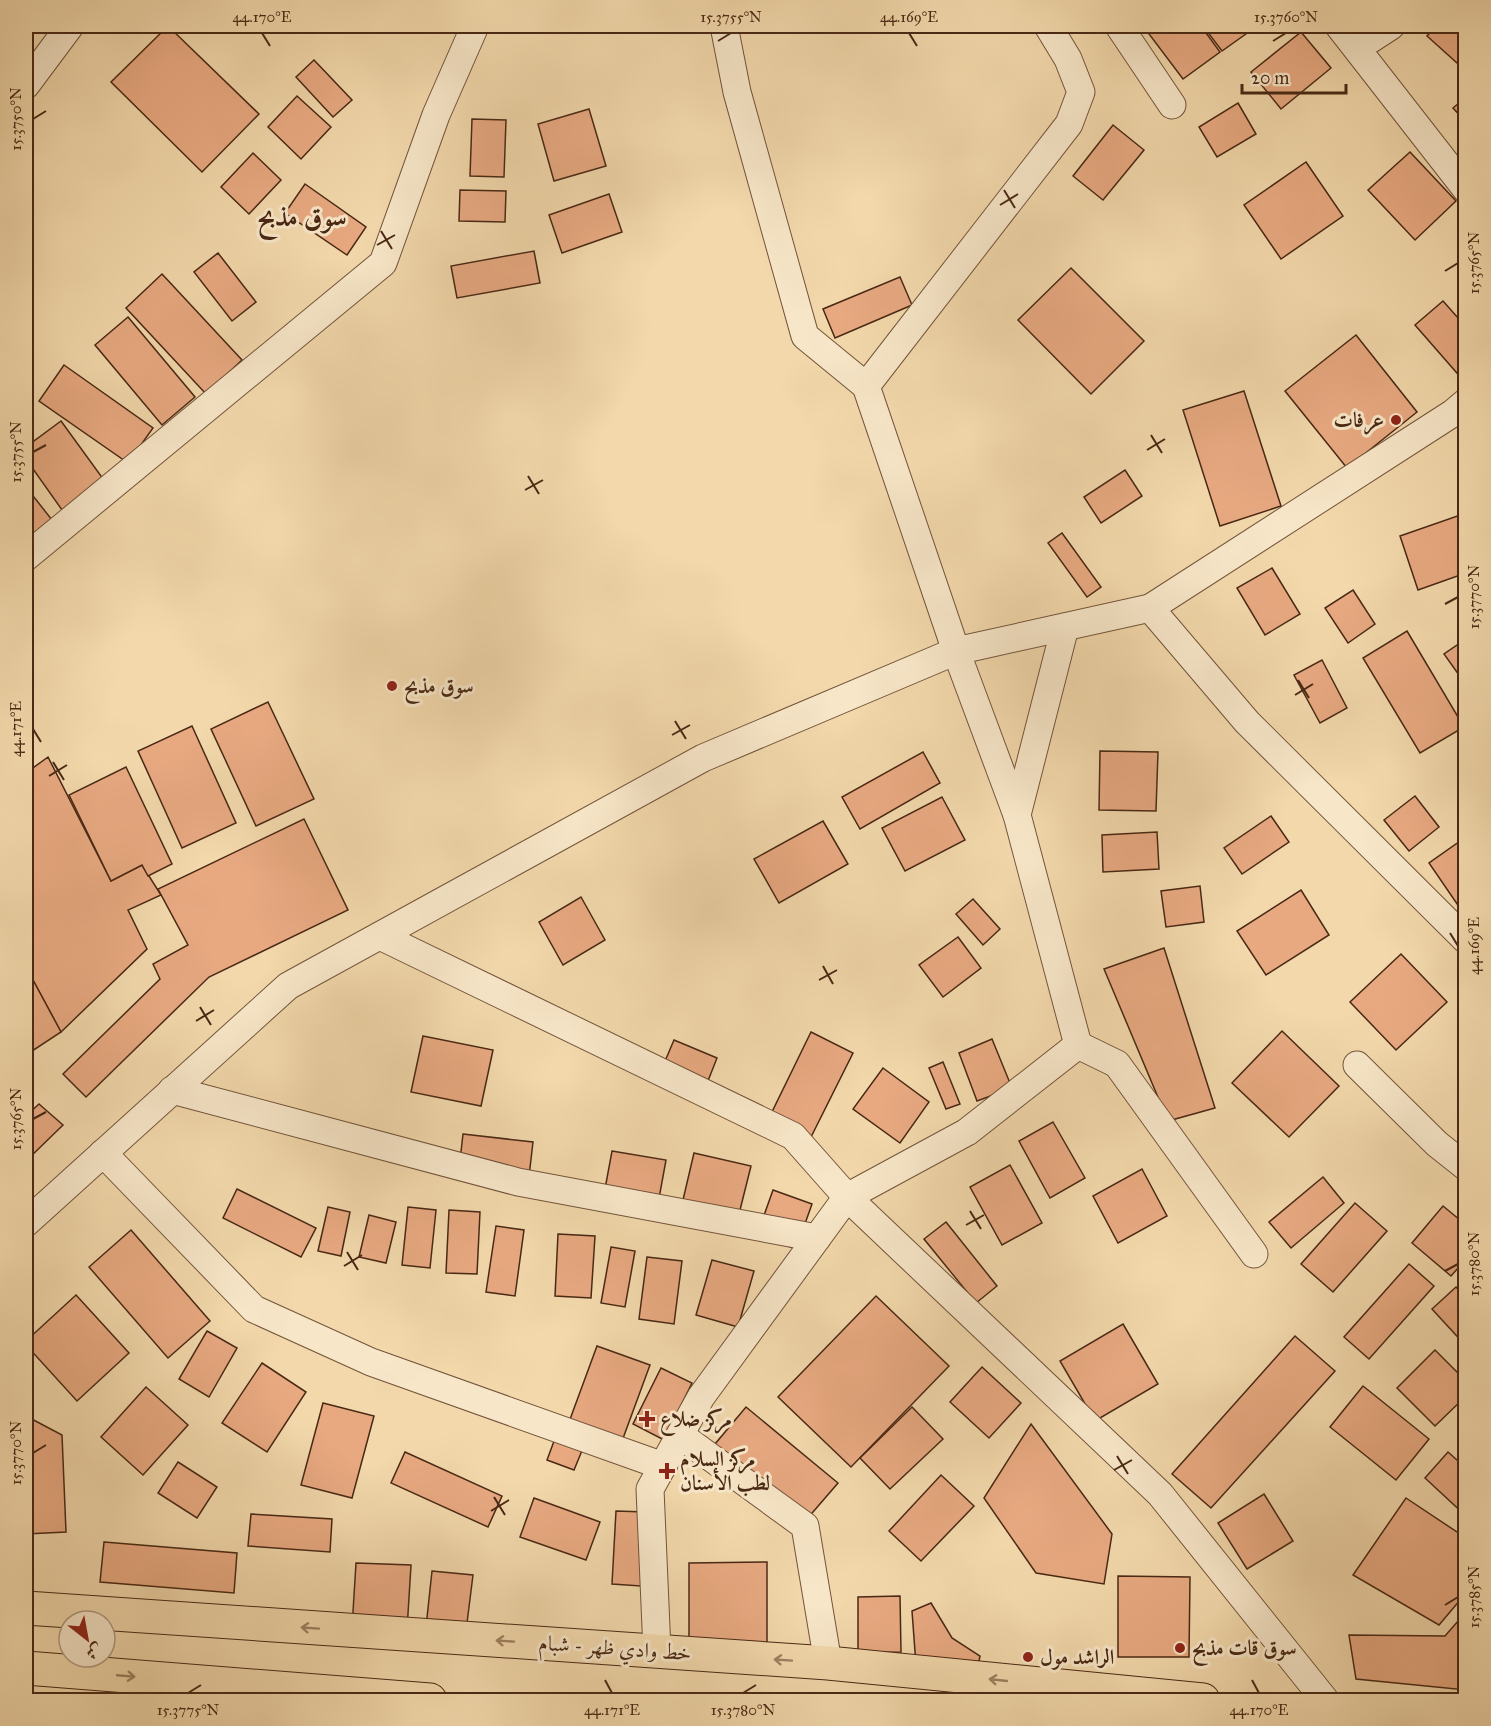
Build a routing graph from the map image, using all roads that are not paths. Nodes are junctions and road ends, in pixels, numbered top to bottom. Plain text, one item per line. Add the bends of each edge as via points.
1 (70, 26) edge
2 (475, 26) edge
3 (724, 26) edge
4 (1048, 26) edge
5 (1119, 26) edge
6 (1339, 26) edge
7 (1391, 26) edge
8 (1357, 48) junction
9 (26, 85) edge
10 (1172, 105) dead end
11 (1466, 189) edge
12 (866, 386) junction
13 (1462, 414) edge
14 (26, 557) edge
15 (1150, 608) junction
16 (1065, 627) junction
17 (956, 651) junction
18 (1017, 815) junction
19 (380, 936) junction
20 (1464, 937) edge
21 (1078, 1045) junction
22 (1357, 1065) dead end
23 (172, 1090) junction
24 (103, 1153) junction
25 (1466, 1167) edge
26 (846, 1197) junction
27 (26, 1223) edge
28 (817, 1238) junction
29 (1254, 1254) dead end
30 (680, 1435) junction
31 (663, 1466) junction
32 (26, 1608) edge
33 (657, 1651) junction
34 (828, 1663) junction
35 (26, 1668) edge
36 (430, 1701) edge
37 (1203, 1701) edge
38 (1325, 1701) edge

1 - 9 street
2 - 14 street via 436,115 383,263
3 - 12 street via 737,92 805,336
4 - 12 street via 1068,59 1081,92 1069,124
5 - 10 street
6 - 8 street
7 - 8 street
8 - 11 street
12 - 17 street
13 - 15 street
15 - 16 street
15 - 20 street via 1246,722
16 - 17 street
16 - 18 street
17 - 18 street
17 - 19 street via 703,758
18 - 21 street
19 - 23 street via 288,986
19 - 26 street via 793,1136
21 - 26 street via 967,1132
21 - 29 street via 1117,1064
22 - 25 street via 1437,1144
23 - 24 street
23 - 28 street via 518,1182
24 - 27 street
24 - 31 street via 254,1310 371,1362
26 - 28 street
26 - 38 street via 1160,1494
28 - 30 street via 701,1397
30 - 31 street
30 - 34 street via 805,1526
31 - 33 street via 650,1489
33 -> 32 main road, خط وادي ظهر - شبام
34 -> 33 main road, خط وادي ظهر - شبام
37 -> 34 main road, خط وادي ظهر - شبام
35 -> 36 main road

